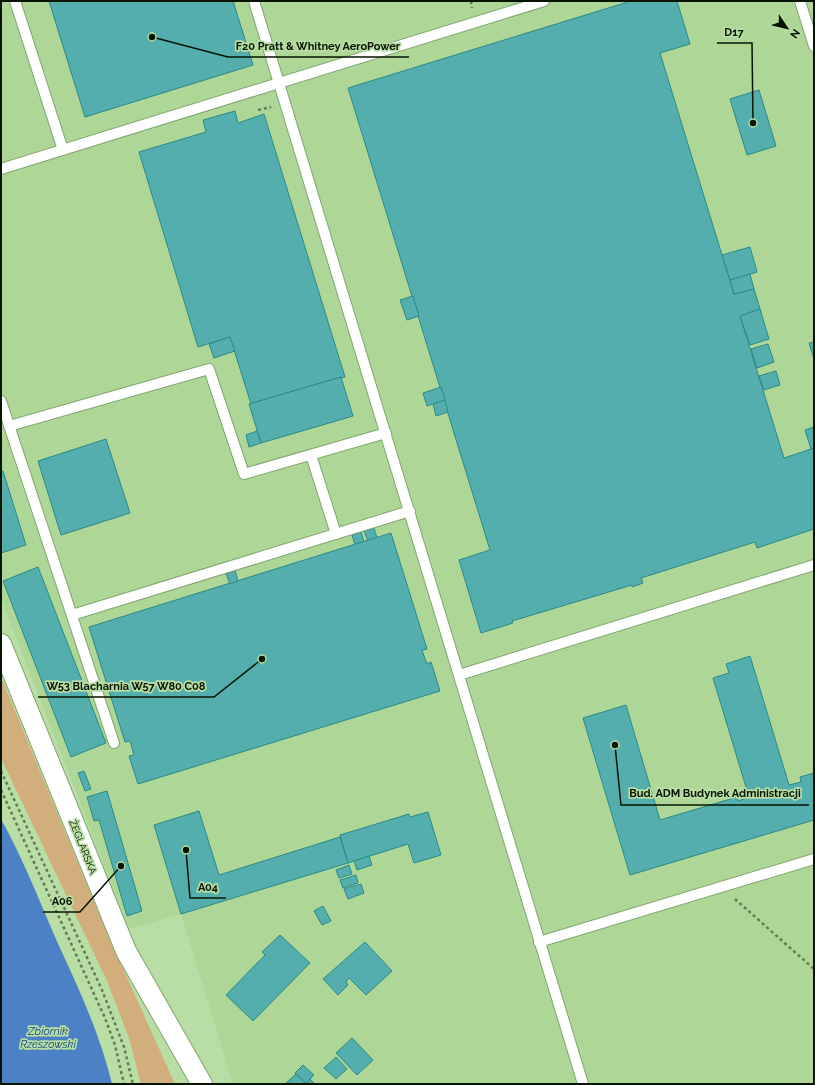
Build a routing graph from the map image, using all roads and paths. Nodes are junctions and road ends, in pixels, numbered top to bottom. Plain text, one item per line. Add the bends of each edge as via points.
1 (15, 1) edge
2 (254, 1) edge
3 (544, 1) edge
4 (800, 1) edge
5 (814, 46) edge
6 (280, 83) junction
7 (272, 107) dead end
8 (258, 110) dead end
9 (63, 150) junction
10 (1, 169) edge
11 (1, 401) edge
12 (9, 426) junction
13 (386, 433) junction
14 (311, 455) junction
15 (410, 511) junction
16 (336, 534) junction
17 (814, 565) edge
18 (72, 615) junction
19 (3, 652) edge
20 (459, 675) junction
21 (114, 743) dead end
22 (1, 771) edge
23 (1, 790) edge
24 (814, 859) edge
25 (733, 893) dead end
26 (539, 942) junction
27 (814, 969) edge
28 (124, 1084) edge
29 (133, 1084) edge
30 (202, 1084) edge
31 (583, 1084) edge

1 - 9 lane
2 - 6 lane
3 - 6 lane
4 - 5 lane
6 - 9 lane
6 - 13 lane
7 - 8 path
9 - 10 lane
11 - 12 lane
12 - 14 lane via 210,369 244,474
12 - 18 lane
13 - 14 lane
13 - 15 lane
14 - 16 lane
15 - 16 lane
15 - 20 lane
16 - 18 lane
17 - 20 lane
18 - 21 lane
19 - 30 street, ŻEGLARSKA via 126,951
20 - 26 lane
22 - 29 path via 102,990 124,1047
23 - 28 path via 105,1018 115,1044
24 - 26 lane
25 - 27 path via 735,900
26 - 31 lane

